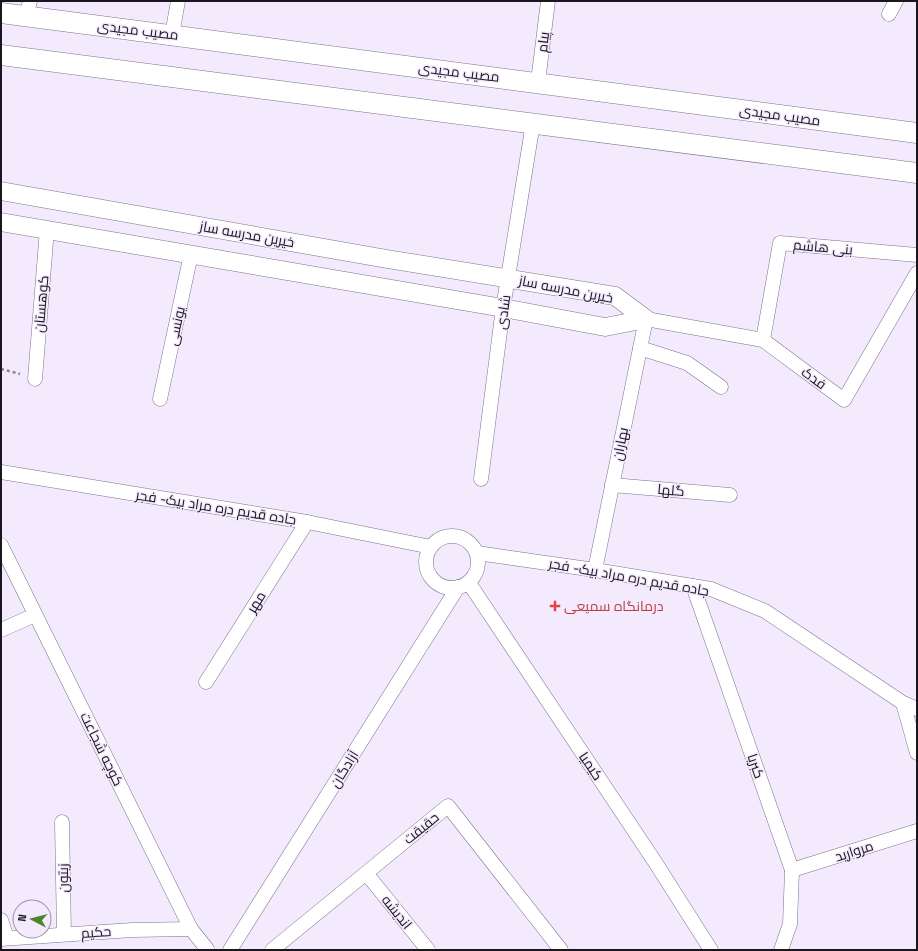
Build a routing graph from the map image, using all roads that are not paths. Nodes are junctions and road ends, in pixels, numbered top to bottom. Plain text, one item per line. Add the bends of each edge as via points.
1 (178, 1) edge
2 (548, 1) edge
3 (896, 1) edge
4 (28, 8) edge
5 (1, 13) edge
6 (889, 14) dead end
7 (172, 35) junction
8 (1, 55) edge
9 (538, 82) junction
10 (533, 123) junction
11 (917, 133) edge
12 (917, 173) edge
13 (1, 191) edge
14 (1, 222) edge
15 (47, 229) junction
16 (191, 254) junction
17 (917, 255) edge
18 (917, 273) edge
19 (509, 278) junction
20 (503, 308) junction
21 (646, 319) junction
22 (763, 340) junction
23 (640, 348) junction
24 (35, 379) dead end
25 (721, 388) dead end
26 (160, 399) dead end
27 (1, 472) edge
28 (481, 479) dead end
29 (612, 484) junction
30 (730, 495) dead end
31 (307, 522) junction
32 (1, 545) edge
33 (431, 547) junction
34 (477, 553) junction
35 (595, 570) junction
36 (463, 585) junction
37 (693, 586) junction
38 (35, 615) junction
39 (1, 630) edge
40 (206, 682) dead end
41 (903, 703) junction
42 (917, 709) edge
43 (917, 753) edge
44 (62, 822) dead end
45 (917, 831) edge
46 (792, 870) junction
47 (366, 873) junction
48 (1, 920) edge
49 (191, 929) junction
50 (64, 934) junction
51 (4, 938) edge
52 (207, 950) edge
53 (230, 950) edge
54 (272, 950) edge
55 (428, 950) edge
56 (561, 950) edge
57 (711, 950) edge
58 (781, 950) edge

1 - 7 street
2 - 9 street, پیام
3 - 6 street
4 - 5 main road, مصیب مجیدی
4 - 7 main road, مصیب مجیدی
7 - 9 main road, مصیب مجیدی
8 - 10 main road
9 - 11 main road, مصیب مجیدی
10 - 12 main road
10 - 19 street, شادی
13 - 19 street, خیرین مدرسه ساز
14 - 15 street, خیرین مدرسه ساز
15 - 16 street, خیرین مدرسه ساز
15 - 24 street, کوهستان
16 - 20 street, خیرین مدرسه ساز
16 - 26 street, یونسی
17 - 22 street, بنی هاشم via 780,243
18 - 22 street, فدک via 844,400
19 - 20 street, شادی
19 - 21 street, خیرین مدرسه ساز via 616,296
20 - 21 street, خیرین مدرسه ساز via 605,327
20 - 28 street, شادی
21 - 22 street, فدک
21 - 23 street, بهاران
23 - 25 street via 687,363
23 - 29 street, بهاران
27 - 31 street, جاده قدیم دره مراد بیک- فجر
29 - 30 street, گلها
29 - 35 street, بهاران
31 - 33 street, جاده قدیم دره مراد بیک- فجر
31 - 40 street, مهر
32 - 38 street, کوچه شجاعت
33 - 34 street via 436,540 449,535 462,537 474,545
33 - 36 street via 427,552 426,566 431,578 442,587
34 - 35 street, جاده قدیم دره مراد بیک- فجر
34 - 36 street via 477,572
35 - 37 street, جاده قدیم دره مراد بیک- فجر
36 - 53 street, آزادگان
36 - 57 street, کیمیا via 655,862
37 - 41 street, جاده قدیم دره مراد بیک- فجر via 711,589 765,611
37 - 46 street, کبریا
38 - 39 street
38 - 49 street, کوچه شجاعت
41 - 42 street, جاده قدیم دره مراد بیک- فجر
41 - 43 street
44 - 50 street, زیتون
45 - 46 street, مروارید
46 - 58 street, کبریا via 790,924
47 - 54 street, حقیقت
47 - 55 street, اندیشه
47 - 56 street, حقیقت via 448,806
48 - 51 street
49 - 50 street, حکیم
49 - 52 street, کوچه شجاعت
50 - 51 street, حکیم
52 - 53 street via 218,944

